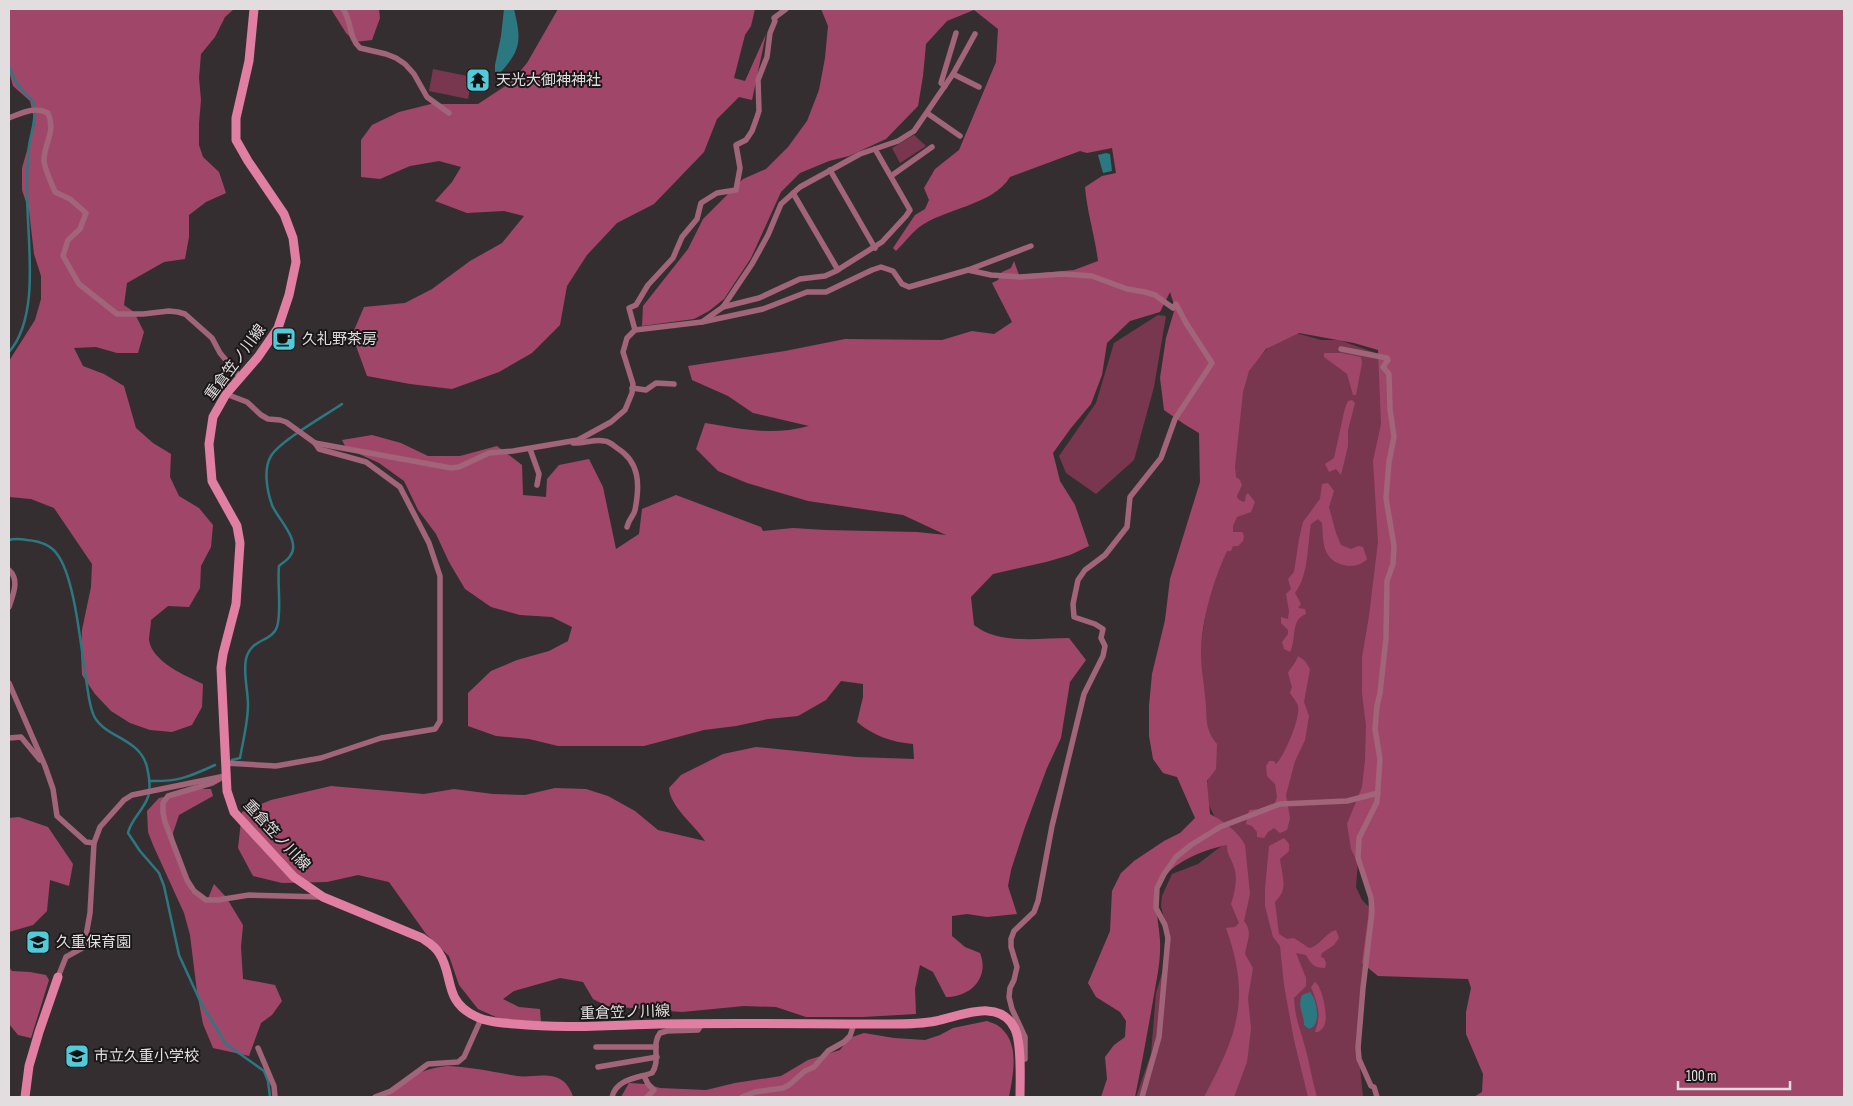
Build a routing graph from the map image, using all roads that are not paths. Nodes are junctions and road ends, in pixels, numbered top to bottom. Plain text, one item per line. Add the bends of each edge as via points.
1 (254, 9) edge
2 (343, 9) edge
3 (786, 9) edge
4 (956, 33) dead end
5 (975, 34) dead end
6 (954, 74) junction
7 (945, 86) junction
8 (979, 87) dead end
9 (449, 113) dead end
10 (927, 113) junction
11 (9, 118) edge
12 (960, 136) dead end
13 (932, 147) dead end
14 (875, 149) junction
15 (830, 170) junction
16 (891, 176) junction
17 (793, 193) junction
18 (1031, 246) dead end
19 (875, 248) junction
20 (838, 270) junction
21 (968, 270) junction
22 (723, 308) junction
23 (702, 322) junction
24 (635, 330) junction
25 (1341, 350) dead end
26 (240, 377) junction
27 (674, 384) dead end
28 (632, 388) junction
29 (226, 394) junction
30 (568, 442) junction
31 (315, 443) junction
32 (530, 448) junction
33 (536, 485) dead end
34 (627, 527) dead end
35 (9, 570) edge
36 (9, 607) edge
37 (9, 683) edge
38 (9, 738) edge
39 (225, 763) junction
40 (45, 766) junction
41 (225, 776) junction
42 (1378, 793) junction
43 (94, 842) junction
44 (323, 897) junction
45 (58, 977) joint
46 (481, 1019) junction
47 (702, 1024) junction
48 (854, 1024) junction
49 (596, 1047) dead end
50 (656, 1047) junction
51 (258, 1048) dead end
52 (657, 1057) junction
53 (1020, 1059) junction
54 (598, 1067) dead end
55 (644, 1076) junction
56 (25, 1097) edge
57 (275, 1097) edge
58 (375, 1097) edge
59 (612, 1097) edge
60 (647, 1097) edge
61 (742, 1097) edge
62 (1020, 1097) edge
63 (1142, 1097) edge
64 (1377, 1097) edge

1 - 26 main road, 重倉笠ノ川線 via 249,60 236,118 236,140 284,214 294,238 296,262 278,328
2 - 9 street via 350,21 352,38 360,48 396,58 405,64 427,97
3 - 24 street via 774,18 767,57 758,80 758,111 752,131 746,140 736,145 740,168 736,190 715,194 701,203 697,219 685,232 672,258 636,305 629,308
4 - 7 street via 941,83
5 - 6 street
6 - 7 street
6 - 8 street
7 - 10 street
10 - 12 street
10 - 14 street via 914,130 898,141
11 - 26 street via 28,110 48,113 50,139 43,160 55,192 70,199 86,213 80,229 68,240 63,256 79,284 117,314 170,311 185,314 212,338
13 - 16 street
14 - 15 street
14 - 16 street
15 - 17 street
15 - 19 street
16 - 19 street via 910,210
17 - 20 street
17 - 22 street via 781,204 752,264
18 - 21 street
19 - 20 street
20 - 22 street via 825,276 800,279 759,298
21 - 23 street via 909,287 902,284 893,272 881,267 826,292 807,292 762,309
21 - 53 street via 1020,277 1092,276 1155,295 1173,308 1176,304 1212,363 1175,419 1161,458 1130,496 1127,526 1105,555 1085,570 1076,586 1074,617 1103,629 1101,638 1105,646 1084,694 1052,826 1038,901 1034,912 1014,931 1011,939 1017,968 1009,997 1025,1037 1025,1059
22 - 23 street
23 - 24 street
24 - 28 street via 623,352
25 - 42 street via 1388,360 1383,367 1389,374 1394,436 1386,498 1394,546 1393,564 1387,581 1386,638 1375,729 1380,759
26 - 29 main road, 重倉笠ノ川線
27 - 28 street via 656,383 646,390
28 - 30 street via 625,410 620,415 578,440
29 - 31 street via 247,402 268,419 280,420 291,426
29 - 39 main road, 重倉笠ノ川線 via 213,417 209,444 212,481 240,534 236,604 221,668
30 - 32 street
30 - 34 street via 603,440 631,458 637,479 635,511
31 - 32 street via 451,468 489,454
31 - 39 street via 319,449 366,462 400,487 429,543 440,576 440,721 435,729 381,738 321,758 276,766
32 - 33 street via 539,474
35 - 36 street via 15,583
37 - 40 street
38 - 40 street via 21,737
39 - 41 main road, 重倉笠ノ川線
40 - 43 street via 57,816 86,842
41 - 43 street via 132,795 100,827
41 - 44 main road, 重倉笠ノ川線 via 234,812 294,877
41 - 44 street via 168,796 163,802 165,822 194,891 206,900 249,895
42 - 63 street via 1347,801 1280,804 1220,827 1176,857 1157,888 1156,908 1168,938 1159,1037
42 - 64 street via 1377,802 1359,838 1358,858 1372,912 1358,1048 1364,1073
43 - 45 street via 90,913 84,947 66,957
44 - 46 main road, 重倉笠ノ川線 via 422,938 438,950 455,999
45 - 56 main road via 29,1066
46 - 47 main road, 重倉笠ノ川線 via 550,1027
46 - 58 street via 464,1057 458,1062 428,1064 392,1090
47 - 48 main road, 重倉笠ノ川線
47 - 50 street via 698,1030 660,1033
48 - 53 main road, 重倉笠ノ川線 via 922,1023 993,1010 1005,1016 1016,1030
48 - 61 street via 844,1042 828,1051 814,1067 788,1085
49 - 50 street
50 - 52 street
51 - 57 street via 274,1086
52 - 54 street
52 - 55 street via 656,1069
53 - 62 main road, 重倉笠ノ川線
55 - 59 street via 621,1083
55 - 60 street via 654,1090

